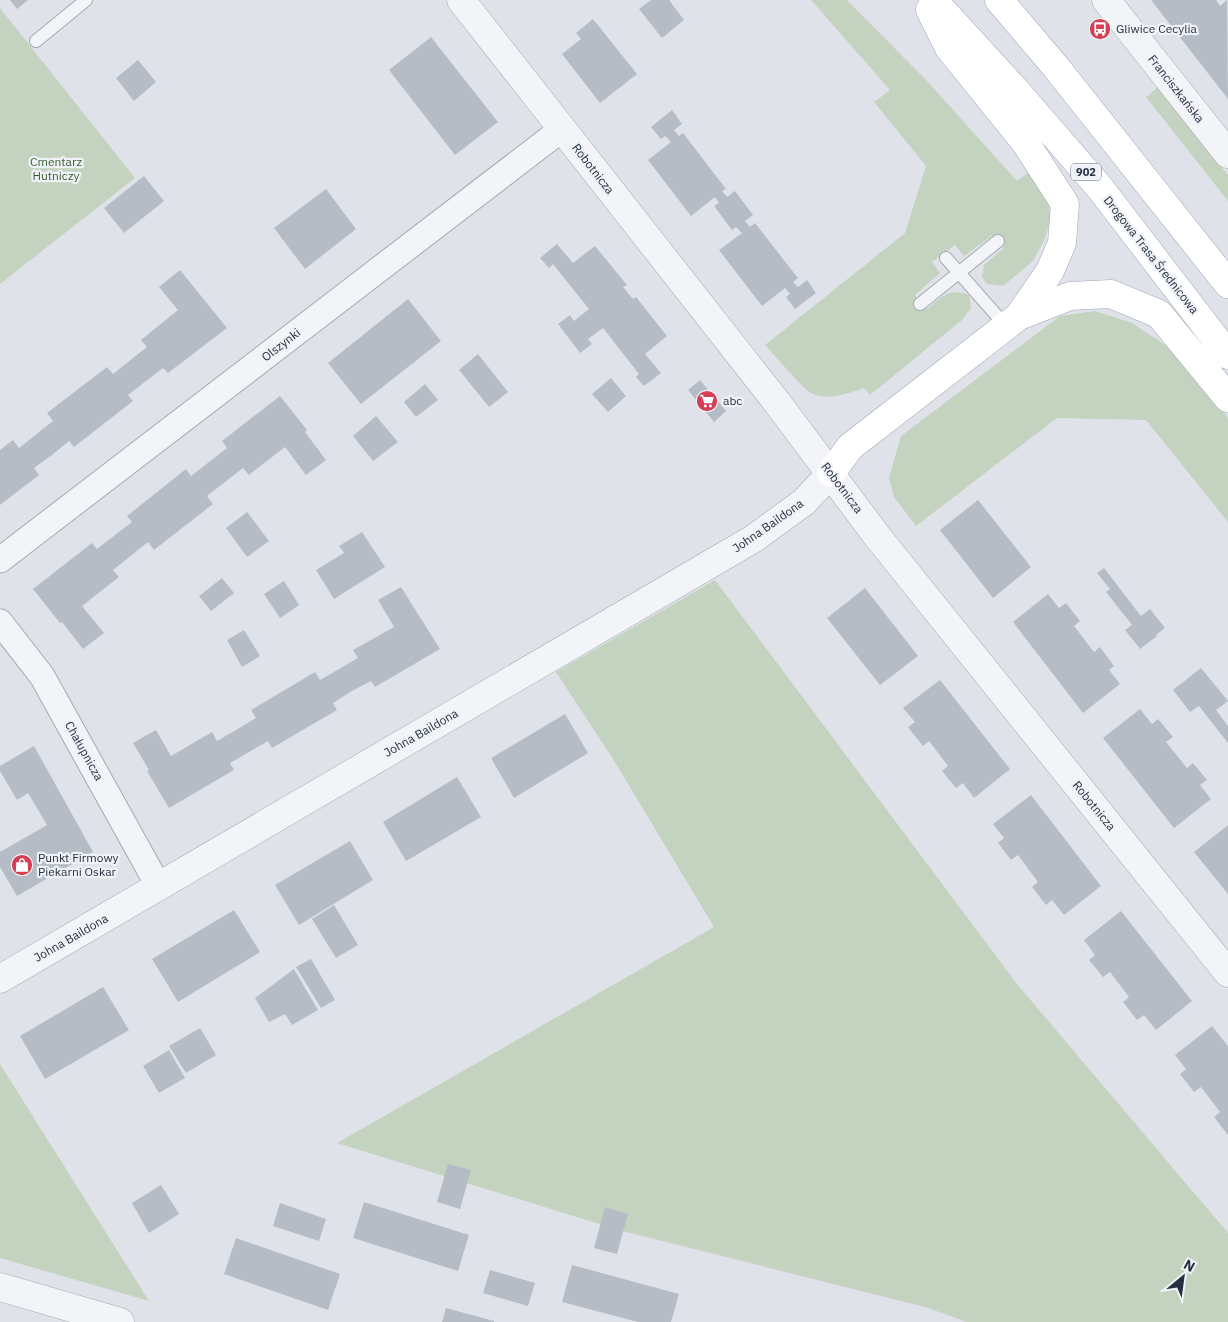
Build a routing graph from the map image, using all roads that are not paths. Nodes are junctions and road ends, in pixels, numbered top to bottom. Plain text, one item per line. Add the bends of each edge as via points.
1 (86, 0) edge
2 (461, 0) edge
3 (925, 0) edge
4 (933, 0) edge
5 (999, 0) edge
6 (1106, 0) edge
7 (36, 40) dead end
8 (562, 129) junction
9 (1228, 154) edge
10 (998, 242) dead end
11 (946, 258) dead end
12 (959, 273) junction
13 (1228, 284) edge
14 (920, 304) dead end
15 (1012, 321) junction
16 (1228, 354) edge
17 (1228, 398) edge
18 (831, 473) junction
19 (0, 560) edge
20 (0, 622) edge
21 (159, 887) junction
22 (1228, 973) edge
23 (0, 979) edge
24 (0, 1287) edge
25 (120, 1322) edge

1 - 7 lane
2 - 8 street, Robotnicza
3 - 15 main road via 949,48 1025,142 1065,204 1062,242 1050,271
4 - 16 main road, Drogowa Trasa Średnicowa / 902 via 1100,188
5 - 13 main road
6 - 9 street, Franciszkańska
8 - 18 street, Robotnicza
8 - 19 street, Olszynki
10 - 12 lane
11 - 12 lane
12 - 14 lane
12 - 15 lane
15 - 17 main road via 1070,296 1111,294 1158,314
15 - 18 main road via 850,447
18 - 21 street, Johna Baildona via 804,502 753,539
18 - 22 street, Robotnicza
20 - 21 street, Chałupnicza via 42,676
21 - 23 street, Johna Baildona
24 - 25 street

